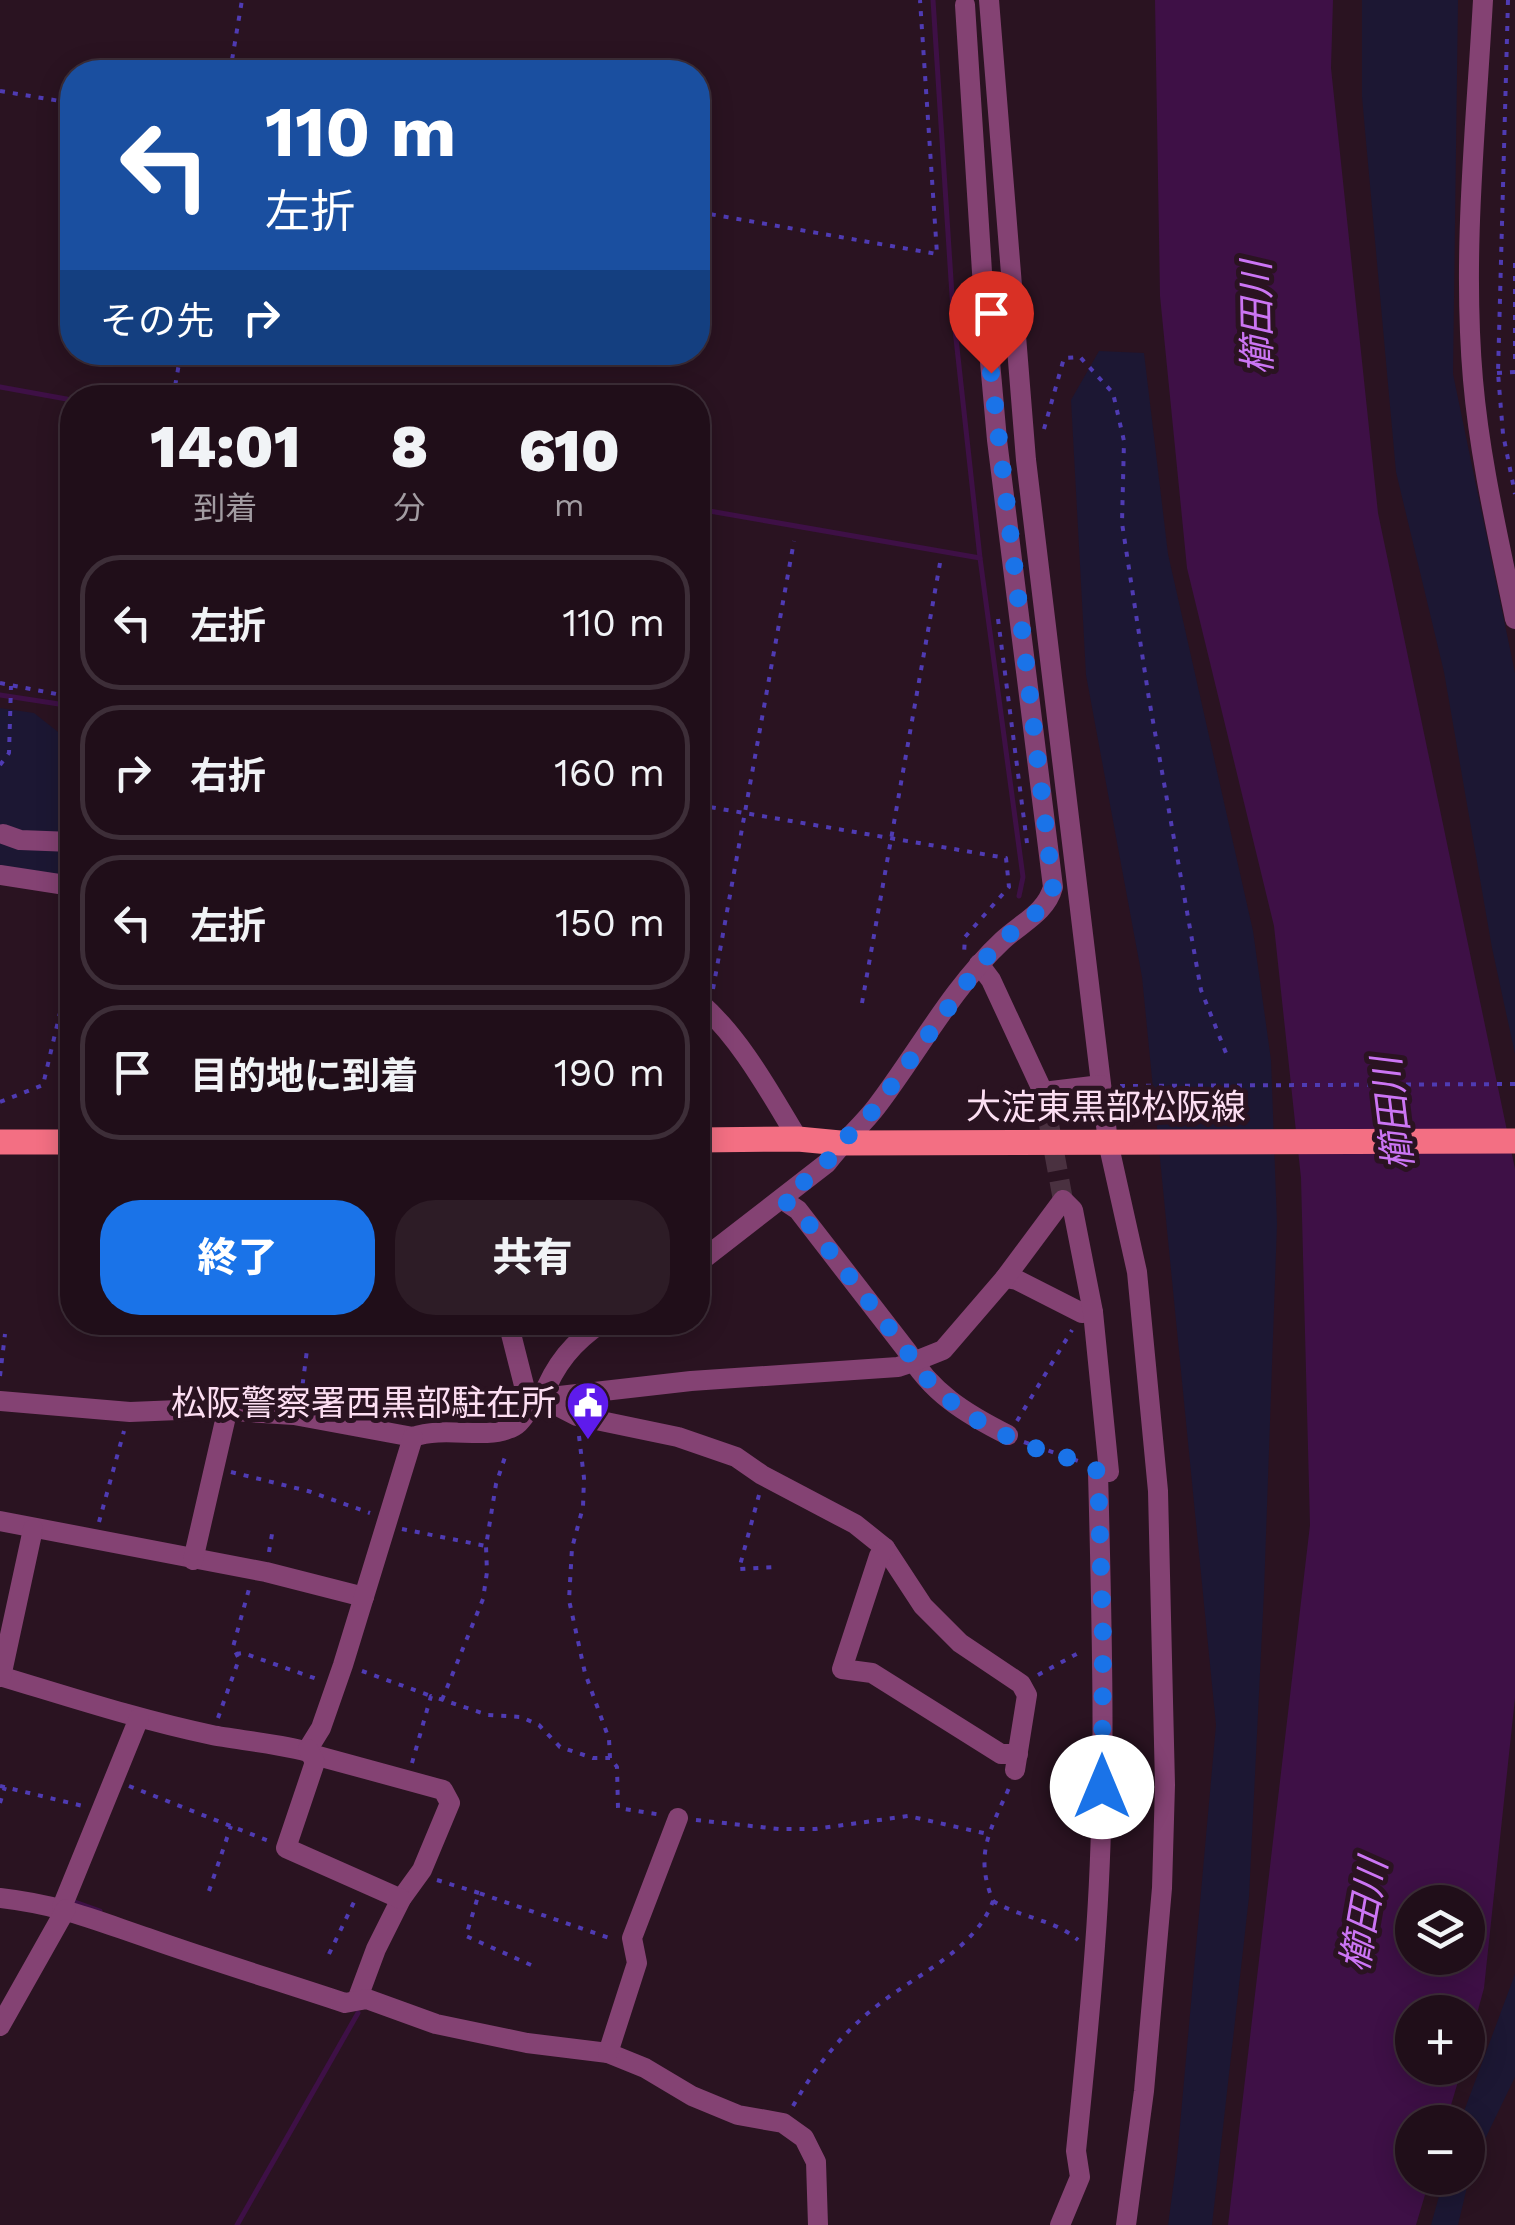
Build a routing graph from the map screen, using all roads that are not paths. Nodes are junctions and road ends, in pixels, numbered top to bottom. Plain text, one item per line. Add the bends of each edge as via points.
1 (989, 0) edge
2 (1482, 0) edge
3 (965, 5) dead end
4 (1515, 620) edge
5 (1, 836) edge
6 (60, 843) edge
7 (0, 875) edge
8 (60, 884) edge
9 (980, 964) junction
10 (710, 1014) edge
11 (1107, 1086) junction
12 (798, 1139) junction
13 (710, 1140) edge
14 (1515, 1140) edge
15 (0, 1142) edge
16 (60, 1142) edge
17 (1114, 1142) junction
18 (840, 1144) junction
19 (783, 1200) junction
20 (710, 1254) edge
21 (1005, 1278) junction
22 (1088, 1313) junction
23 (511, 1335) edge
24 (583, 1335) edge
25 (913, 1362) junction
26 (0, 1400) edge
27 (530, 1409) junction
28 (226, 1412) junction
29 (1008, 1435) road end
30 (413, 1436) junction
31 (0, 1521) edge
32 (34, 1529) junction
33 (885, 1548) junction
34 (193, 1560) junction
35 (364, 1597) junction
36 (0, 1677) edge
37 (138, 1718) junction
38 (308, 1750) junction
39 (678, 1818) road end
40 (0, 1898) edge
41 (401, 1899) junction
42 (64, 1904) junction
43 (357, 2000) junction
44 (0, 2026) edge
45 (608, 2052) junction
46 (1131, 2196) junction
47 (818, 2225) edge
48 (1060, 2225) edge
49 (1116, 2225) edge
50 (1126, 2225) edge

1 - 11 street via 1026,460
2 - 4 street via 1470,228 1473,376
3 - 9 street via 997,440 1053,887 1049,902
5 - 6 street
7 - 8 street
9 - 11 street via 1044,1092
9 - 18 street via 874,1110
10 - 12 street
11 - 17 street
12 - 13 main road, 大淀東黒部松阪線
12 - 18 main road, 大淀東黒部松阪線
14 - 17 main road, 大淀東黒部松阪線
15 - 16 main road
17 - 18 main road, 大淀東黒部松阪線
17 - 46 street via 1137,1272 1162,1580 1162,1888
18 - 19 street
19 - 20 street
19 - 25 street via 798,1210
21 - 22 street
21 - 22 street via 1063,1200 1073,1210
21 - 25 street via 943,1350
22 - 48 street via 1109,1472 1098,1472 1102,1787 1096,1944 1076,2152 1080,2176
23 - 27 street
24 - 27 street
25 - 27 street via 691,1380
25 - 29 street via 967,1414
26 - 28 street via 130,1412
27 - 30 street via 505,1431
27 - 33 street via 678,1437 736,1458
28 - 30 street
28 - 34 street
30 - 35 street
31 - 32 street
32 - 34 street
32 - 36 street
33 - 33 street via 842,1670 872,1672 1017,1762 1027,1695 1021,1684 960,1643 924,1606
34 - 35 street
35 - 38 street
36 - 37 street
37 - 38 street
37 - 42 street
38 - 41 street via 314,1762 286,1848
38 - 41 street via 443,1790 450,1803 422,1870
39 - 45 street via 632,1938 637,1963
40 - 42 street
41 - 43 street
42 - 43 street via 345,2003
42 - 44 street
43 - 45 street via 508,2040
45 - 47 street via 692,2096 783,2123 804,2138 816,2162
46 - 49 street
46 - 50 street

